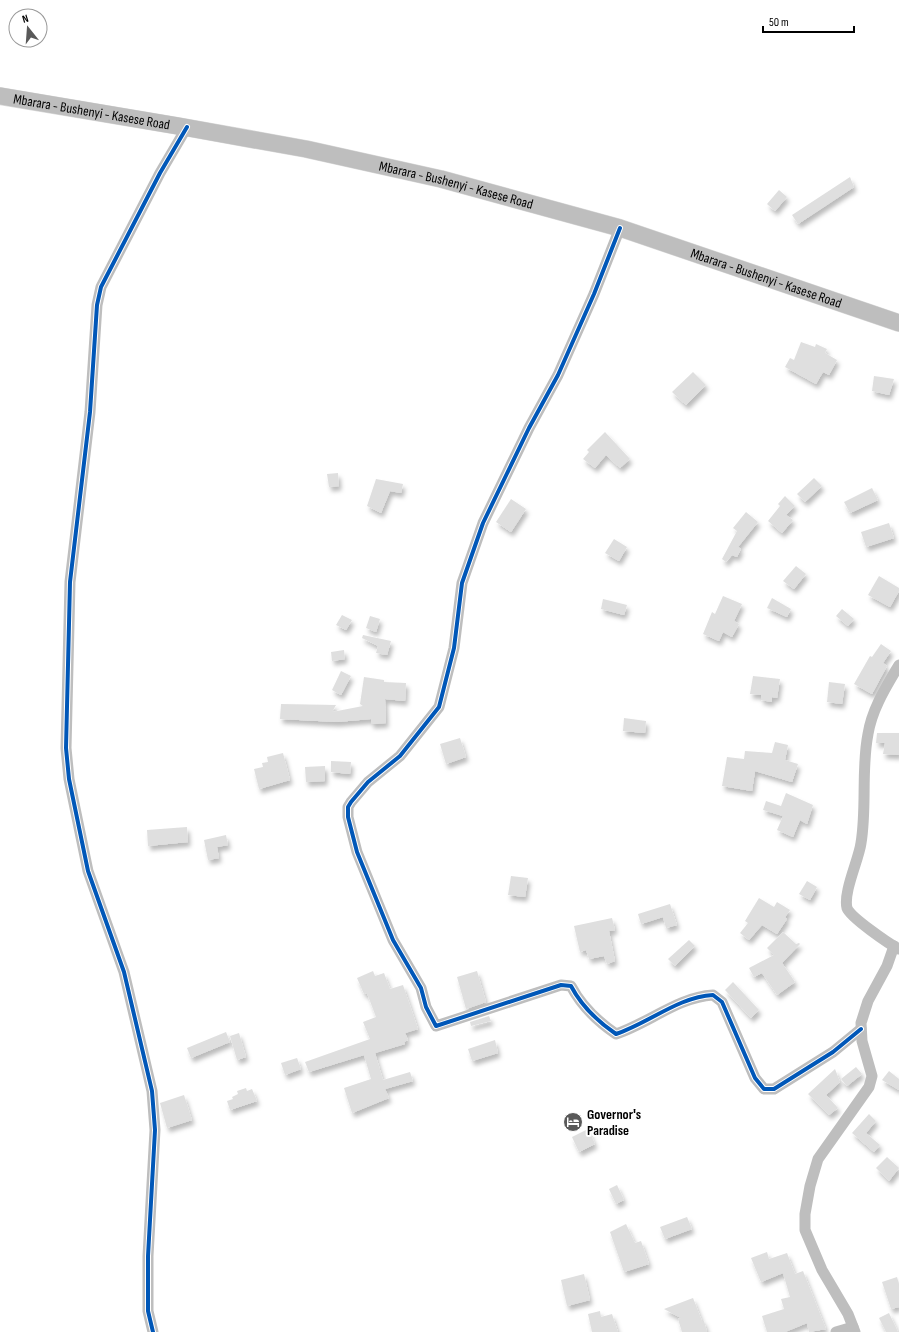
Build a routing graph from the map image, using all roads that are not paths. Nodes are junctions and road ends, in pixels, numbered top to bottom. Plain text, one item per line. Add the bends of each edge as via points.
1 (0, 96) edge
2 (187, 127) junction
3 (620, 228) junction
4 (899, 323) edge
5 (899, 665) edge
6 (896, 948) edge
7 (861, 1029) junction
8 (854, 1330) edge
9 (153, 1332) edge
10 (836, 1332) edge

1 - 2 main road, Mbarara - Bushenyi - Kasese Road
2 - 3 main road, Mbarara - Bushenyi - Kasese Road via 306,149 441,179
2 - 9 street via 160,173 101,287 97,305 89,420 70,582 66,748 69,779 88,871 124,972 152,1091 155,1130 148,1311
3 - 4 main road, Mbarara - Bushenyi - Kasese Road
3 - 7 street via 558,375 483,523 462,583 454,648 439,707 400,756 368,782 348,807 356,852 393,940 421,988 426,1007 436,1026 561,985 571,986 579,1002 600,1024 616,1034 694,998 713,995 722,1002 755,1078 764,1089 774,1089 833,1052
5 - 6 street via 880,697 868,733 861,844 851,877 847,908
6 - 7 street via 868,1001
7 - 8 street via 872,1076 869,1087 818,1159 804,1214 805,1230 822,1270 848,1314
8 - 10 street

